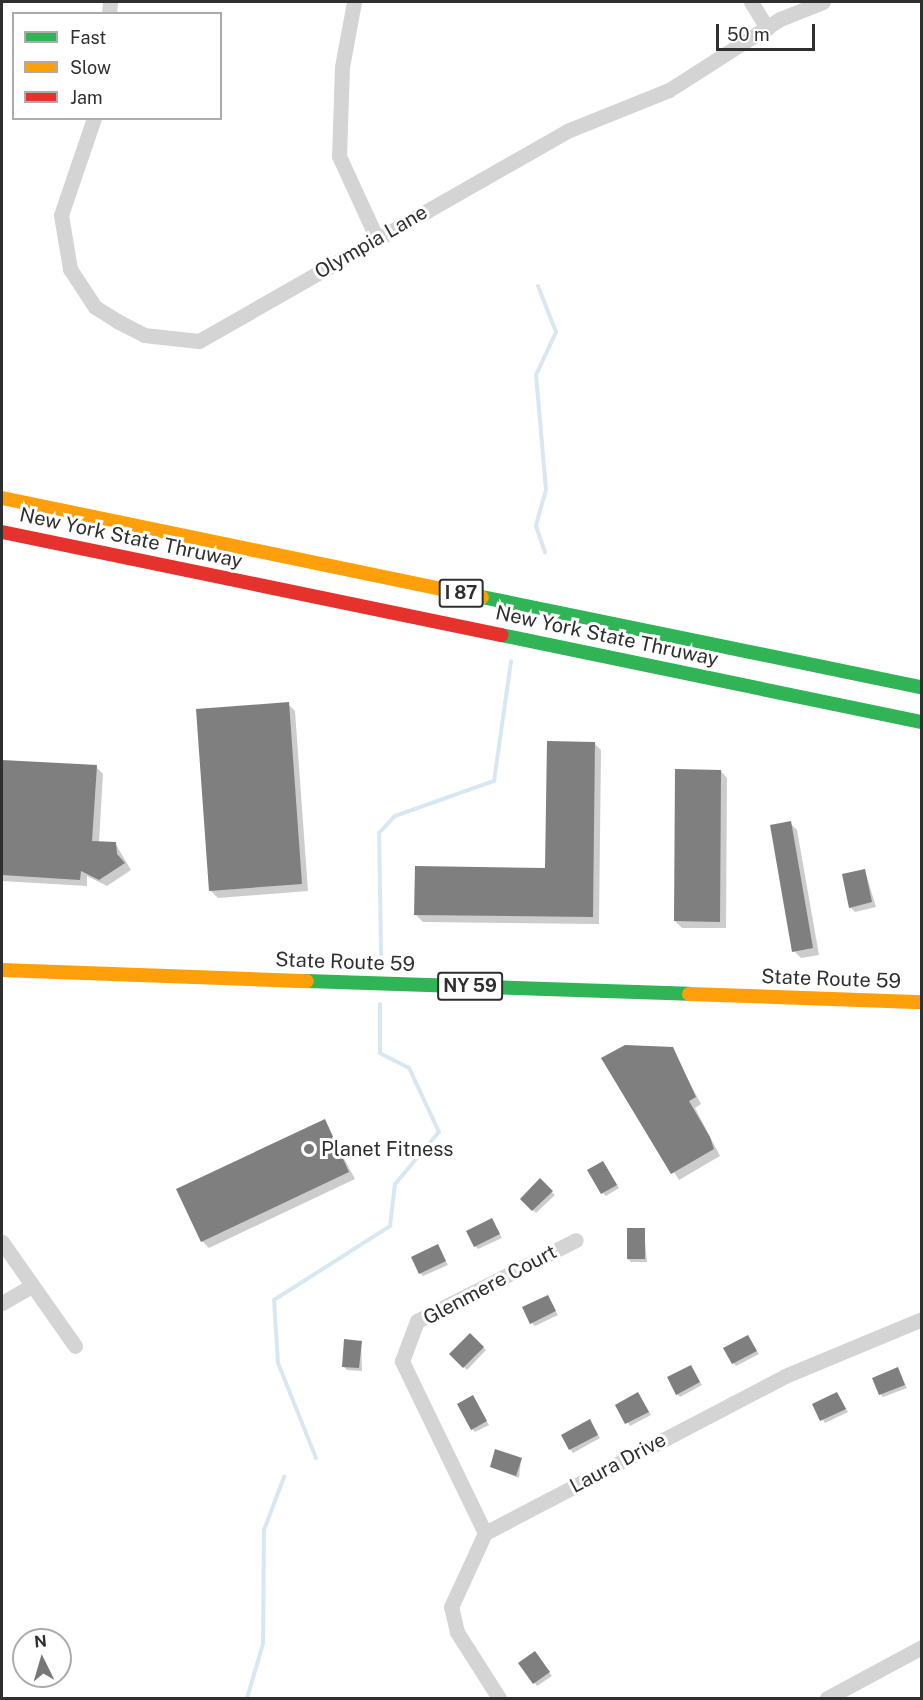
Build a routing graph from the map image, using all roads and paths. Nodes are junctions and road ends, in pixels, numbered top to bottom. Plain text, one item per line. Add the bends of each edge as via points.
1 (354, 2) edge
2 (751, 2) edge
3 (823, 2) edge
4 (767, 28) junction
5 (93, 120) edge
6 (377, 239) junction
7 (2, 498) edge
8 (2, 532) edge
9 (921, 687) edge
10 (921, 722) edge
11 (2, 970) edge
12 (921, 1002) edge
13 (576, 1240) dead end
14 (2, 1242) edge
15 (30, 1287) junction
16 (2, 1303) edge
17 (921, 1319) edge
18 (75, 1346) dead end
19 (485, 1533) junction
20 (921, 1647) edge
21 (499, 1698) edge
22 (827, 1698) edge

1 - 6 street via 342,66 339,156
2 - 4 street
3 - 4 street, Olympia Lane
4 - 6 street, Olympia Lane via 669,90 567,131
5 - 6 street, Olympia Lane via 66,189 62,245 70,269 95,307 144,334 199,341
7 - 9 main road, New York State Thruway / I 87
8 - 10 main road, New York State Thruway / I 87
11 - 12 main road, State Route 59 / NY 59
13 - 19 street, Glenmere Court via 417,1321 402,1361
14 - 15 street
15 - 16 street
15 - 18 street
17 - 19 street, Laura Drive via 784,1376
19 - 21 street via 451,1607 457,1632
20 - 22 street

